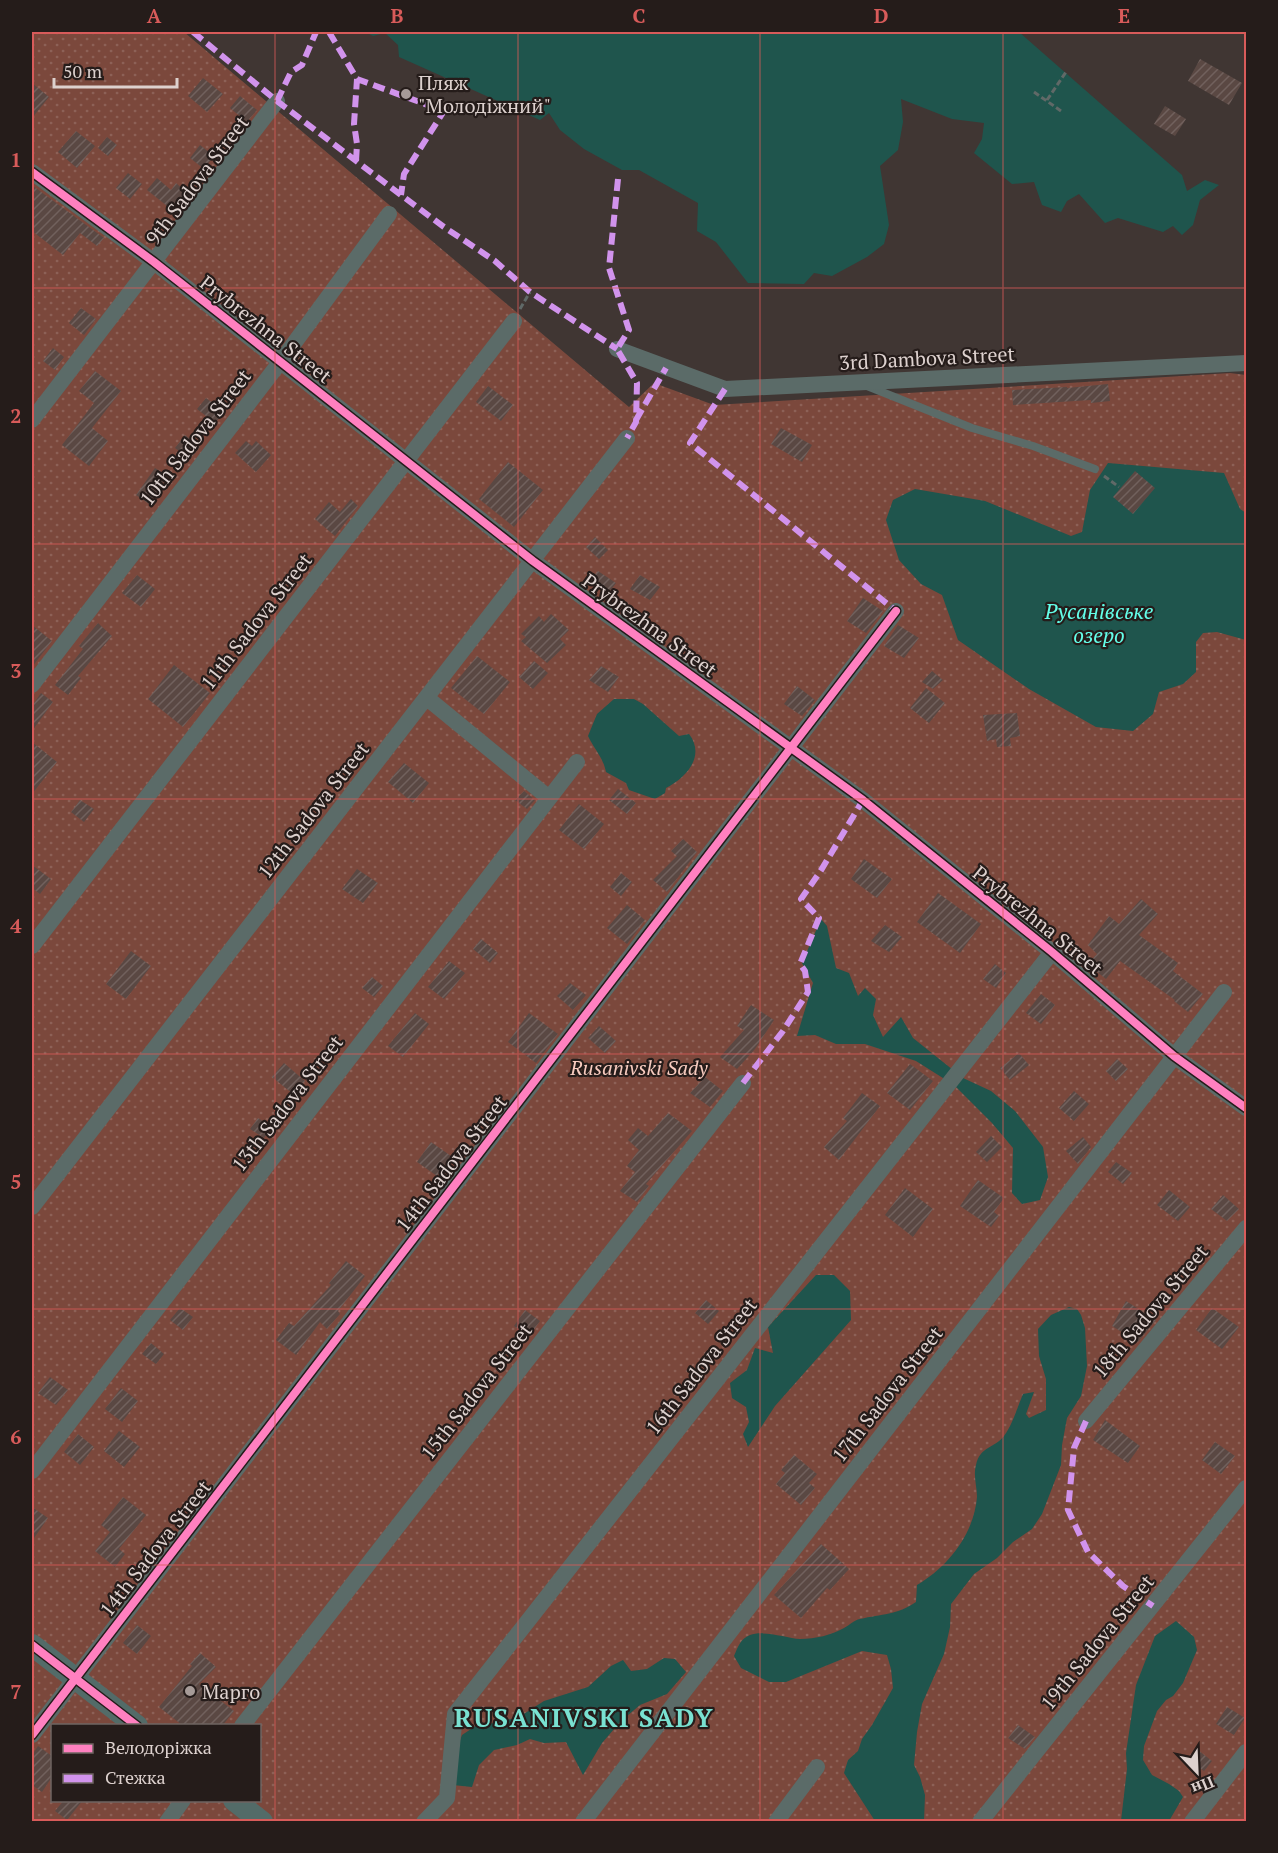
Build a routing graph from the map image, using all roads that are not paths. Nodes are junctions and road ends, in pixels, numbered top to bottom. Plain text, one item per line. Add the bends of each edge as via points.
1 (277, 101) dead end
2 (32, 172) edge
3 (389, 214) dead end
4 (154, 262) junction
5 (514, 321) dead end
6 (617, 349) dead end
7 (281, 361) junction
8 (1246, 363) edge
9 (858, 382) junction
10 (32, 420) edge
11 (627, 438) dead end
12 (406, 462) junction
13 (1095, 469) road end
14 (533, 561) junction
15 (896, 611) dead end
16 (32, 685) edge
17 (427, 698) junction
18 (792, 748) junction
19 (577, 762) dead end
20 (549, 798) junction
21 (32, 946) edge
22 (1052, 952) junction
23 (1224, 992) dead end
24 (1174, 1056) junction
25 (743, 1083) dead end
26 (1246, 1108) edge
27 (32, 1207) edge
28 (1246, 1228) edge
29 (1086, 1420) dead end
30 (32, 1471) edge
31 (1246, 1488) edge
32 (32, 1645) edge
33 (76, 1679) junction
34 (136, 1724) edge
35 (243, 1724) edge
36 (32, 1735) edge
37 (1246, 1752) edge
38 (817, 1767) dead end
39 (181, 1802) edge
40 (237, 1802) edge
41 (167, 1821) edge
42 (262, 1821) edge
43 (424, 1821) edge
44 (583, 1821) edge
45 (776, 1821) edge
46 (980, 1821) edge
47 (1192, 1821) edge

1 - 4 street, 9th Sadova Street
2 - 4 street, Prybrezhna Street
3 - 7 street, 10th Sadova Street
4 - 7 street, Prybrezhna Street
4 - 10 street, 9th Sadova Street
5 - 12 street, 11th Sadova Street
6 - 9 street, 3rd Dambova Street via 725,389
7 - 12 street, Prybrezhna Street
7 - 16 street, 10th Sadova Street
8 - 9 street, 3rd Dambova Street
9 - 13 lane via 972,428
11 - 14 street, 12th Sadova Street
12 - 14 street, Prybrezhna Street
12 - 21 street, 11th Sadova Street
14 - 17 street, 12th Sadova Street
14 - 18 street, Prybrezhna Street
15 - 18 street, 14th Sadova Street
17 - 20 street
17 - 27 street, 12th Sadova Street
18 - 22 street, Prybrezhna Street
18 - 33 street, 14th Sadova Street
19 - 20 street, 13th Sadova Street
20 - 30 street, 13th Sadova Street
22 - 24 street, Prybrezhna Street
22 - 43 street, 16th Sadova Street via 455,1714 447,1798
23 - 24 street, 17th Sadova Street
24 - 26 street, Prybrezhna Street
24 - 44 street, 17th Sadova Street
25 - 35 street, 15th Sadova Street
28 - 29 street, 18th Sadova Street
31 - 46 street, 19th Sadova Street
32 - 33 main road
33 - 34 main road
33 - 36 street, 14th Sadova Street
37 - 47 street
38 - 45 street
39 - 41 street
40 - 42 main road

